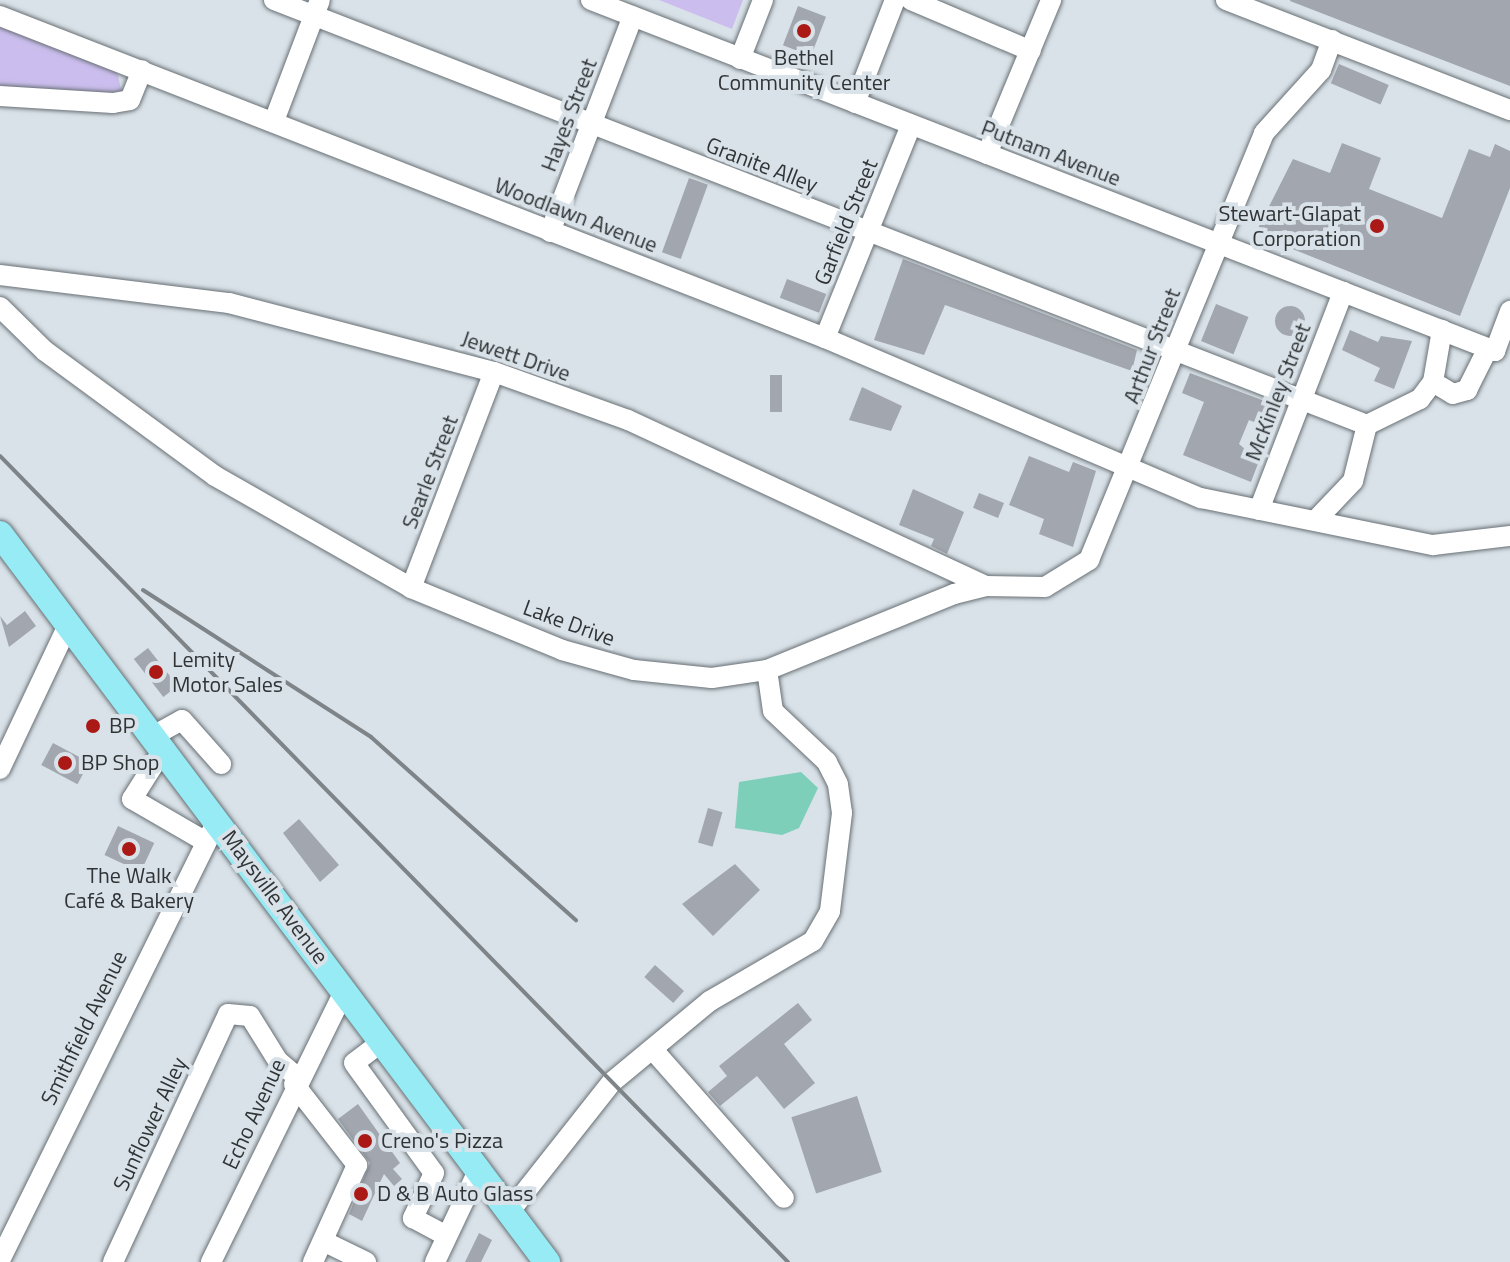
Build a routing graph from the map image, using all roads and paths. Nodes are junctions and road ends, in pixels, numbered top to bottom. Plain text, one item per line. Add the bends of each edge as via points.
1 (274, 0) edge
2 (591, 0) edge
3 (763, 0) edge
4 (895, 0) edge
5 (911, 0) edge
6 (1051, 0) edge
7 (1226, 0) edge
8 (317, 8) edge
9 (6, 11) edge
10 (633, 16) junction
11 (1332, 40) junction
12 (1031, 51) junction
13 (740, 59) junction
14 (142, 70) junction
15 (0, 96) edge
16 (855, 103) junction
17 (1510, 110) edge
18 (274, 121) junction
19 (591, 125) junction
20 (911, 125) junction
21 (987, 154) junction
22 (868, 231) junction
23 (550, 232) junction
24 (1218, 243) junction
25 (0, 275) edge
26 (1343, 292) junction
27 (0, 307) edge
28 (1510, 311) edge
29 (1442, 330) junction
30 (825, 338) junction
31 (1175, 350) junction
32 (1491, 350) junction
33 (494, 372) junction
34 (1433, 382) junction
35 (1301, 400) junction
36 (1367, 425) junction
37 (1131, 466) junction
38 (1259, 510) junction
39 (1316, 520) junction
40 (0, 534) edge
41 (1510, 536) edge
42 (985, 586) junction
43 (411, 588) junction
44 (68, 625) junction
45 (767, 670) junction
46 (158, 743) junction
47 (221, 764) dead end
48 (0, 769) edge
49 (209, 830) junction
50 (345, 990) junction
51 (383, 1041) junction
52 (654, 1051) junction
53 (296, 1081) junction
54 (479, 1169) junction
55 (784, 1198) dead end
56 (510, 1211) junction
57 (447, 1236) junction
58 (323, 1241) junction
59 (0, 1260) edge
60 (113, 1262) edge
61 (211, 1262) edge
62 (313, 1262) edge
63 (366, 1262) edge
64 (435, 1262) edge
65 (547, 1262) edge

1 - 8 street, Granite Alley
2 - 10 street, Putnam Avenue
3 - 13 street
4 - 16 street
5 - 12 street
6 - 12 street
7 - 11 street
8 - 18 street
8 - 19 street, Granite Alley
9 - 14 street, Woodlawn Avenue
10 - 13 street, Putnam Avenue
10 - 19 street, Hayes Street
11 - 17 street
11 - 24 street, Arthur Street via 1321,70 1264,133
12 - 21 street
13 - 16 street, Putnam Avenue
14 - 15 street via 130,100
14 - 18 street, Woodlawn Avenue
16 - 20 street, Putnam Avenue
18 - 23 street, Woodlawn Avenue
19 - 22 street, Granite Alley
19 - 23 street, Hayes Street
20 - 21 street, Putnam Avenue
20 - 22 street, Garfield Street
21 - 24 street, Putnam Avenue
22 - 30 street, Garfield Street
22 - 31 street, Granite Alley
23 - 30 street, Woodlawn Avenue
24 - 26 street, Putnam Avenue
24 - 31 street, Arthur Street
25 - 33 street, Jewett Drive via 229,303
26 - 29 street, Putnam Avenue
26 - 35 street, McKinley Street
27 - 43 street, Lake Drive via 45,351 215,476
28 - 32 street
29 - 32 street, Putnam Avenue
29 - 34 street
30 - 37 street, Woodlawn Avenue
31 - 35 street, Granite Alley
31 - 37 street, Arthur Street
32 - 34 street via 1467,390 1453,394
33 - 42 street, Jewett Drive via 628,420
33 - 43 street, Searle Street
34 - 36 street via 1420,399
35 - 36 street, Granite Alley
35 - 38 street, McKinley Street
36 - 39 street via 1353,481
37 - 38 street, Woodlawn Avenue via 1201,498
37 - 42 street, Lake Drive via 1089,560 1045,587
38 - 39 street, Woodlawn Avenue
39 - 41 street, Woodlawn Avenue via 1433,545
40 - 44 main road, Maysville Avenue
42 - 45 street, Lake Drive
43 - 45 street, Lake Drive via 562,650 634,670 712,678
44 - 46 main road, Maysville Avenue
44 - 48 street
45 - 52 street via 773,711 827,762 838,784 842,813 830,911 813,941 710,1001
46 - 47 street via 182,720
46 - 49 main road, Maysville Avenue
46 - 49 street via 132,799
49 - 50 main road, Maysville Avenue
49 - 59 street, Smithfield Avenue
50 - 51 main road, Maysville Avenue
50 - 53 street, Echo Avenue
51 - 54 main road, Maysville Avenue
51 - 57 street via 354,1063 434,1173 413,1218
52 - 55 street
52 - 56 street via 604,1092
53 - 58 street via 357,1165
53 - 60 street, Sunflower Alley via 250,1016 234,1009
53 - 61 street, Echo Avenue
54 - 56 main road, Maysville Avenue
54 - 57 street
56 - 65 main road, Maysville Avenue
57 - 64 street
58 - 62 street
58 - 63 street

